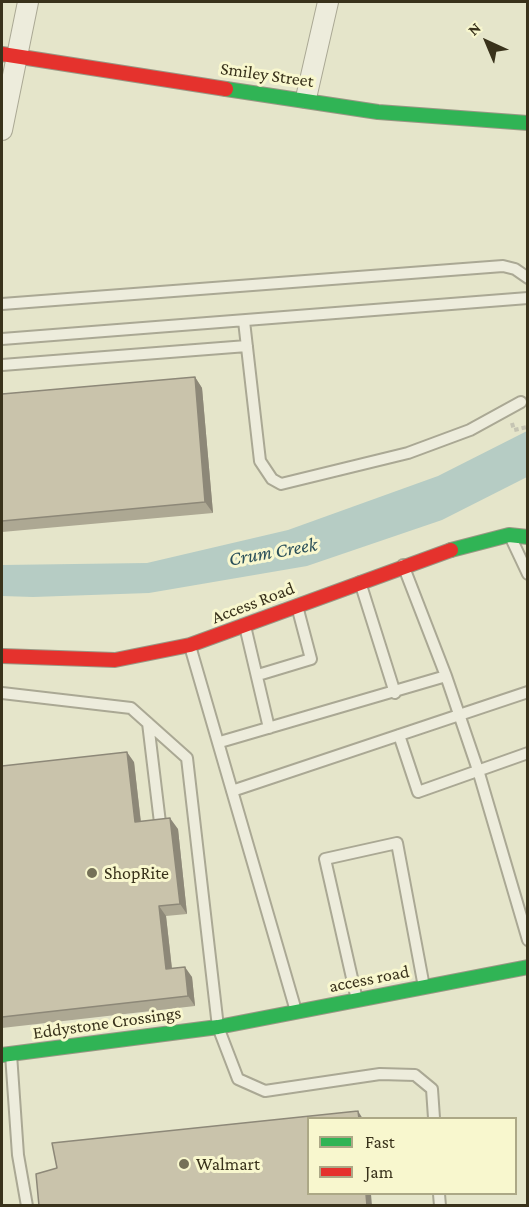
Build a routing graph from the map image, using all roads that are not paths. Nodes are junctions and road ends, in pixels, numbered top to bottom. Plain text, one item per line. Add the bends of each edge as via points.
1 (28, 2) edge
2 (328, 2) edge
3 (9, 55) edge
4 (306, 98) junction
5 (528, 123) edge
6 (2, 130) edge
7 (528, 278) edge
8 (528, 298) edge
9 (2, 304) edge
10 (244, 321) junction
11 (2, 339) edge
12 (247, 346) junction
13 (2, 365) edge
14 (521, 402) dead end
15 (509, 535) junction
16 (528, 537) edge
17 (403, 565) junction
18 (528, 574) edge
19 (360, 581) junction
20 (297, 606) junction
21 (245, 626) junction
22 (190, 645) junction
23 (2, 656) edge
24 (258, 675) junction
25 (446, 676) junction
26 (528, 692) edge
27 (2, 693) edge
28 (395, 693) junction
29 (459, 714) junction
30 (148, 723) junction
31 (269, 728) junction
32 (399, 735) junction
33 (220, 742) junction
34 (526, 753) edge
35 (528, 765) edge
36 (478, 770) junction
37 (232, 791) junction
38 (161, 831) edge
39 (528, 940) edge
40 (528, 967) edge
41 (424, 987) junction
42 (357, 1000) junction
43 (296, 1012) junction
44 (218, 1027) junction
45 (6, 1055) edge
46 (434, 1117) edge
47 (27, 1206) edge

1 - 3 street
2 - 4 street
3 - 4 street, Smiley Street
3 - 6 street
4 - 5 street, Smiley Street via 378,112
7 - 9 lane via 504,266
8 - 10 lane
10 - 11 lane
10 - 12 lane
12 - 13 lane
12 - 14 lane via 260,460 281,484 408,453 470,430
15 - 16 street, Access Road
15 - 17 street, Access Road
15 - 18 lane
17 - 19 street, Access Road
17 - 25 lane
19 - 20 street, Access Road
19 - 28 lane
20 - 21 street, Access Road
20 - 24 lane via 311,659
21 - 22 street, Access Road
21 - 24 lane
22 - 23 street, Access Road via 115,660
22 - 33 lane
24 - 31 lane
25 - 28 lane
25 - 29 lane
26 - 29 lane
27 - 30 lane via 131,708
28 - 31 lane
29 - 32 lane
29 - 36 lane
30 - 38 lane
30 - 44 lane via 187,758
31 - 33 lane
32 - 36 lane via 418,792
32 - 37 lane
33 - 37 lane
34 - 35 lane
34 - 36 lane
36 - 39 lane
37 - 43 lane
40 - 41 street, access road
41 - 42 street, access road
41 - 42 lane via 398,843 325,859
42 - 43 street, access road
43 - 44 street, access road
44 - 45 street, Eddystone Crossings
44 - 46 lane via 238,1080 265,1091 380,1074 415,1075 432,1089
45 - 47 lane

